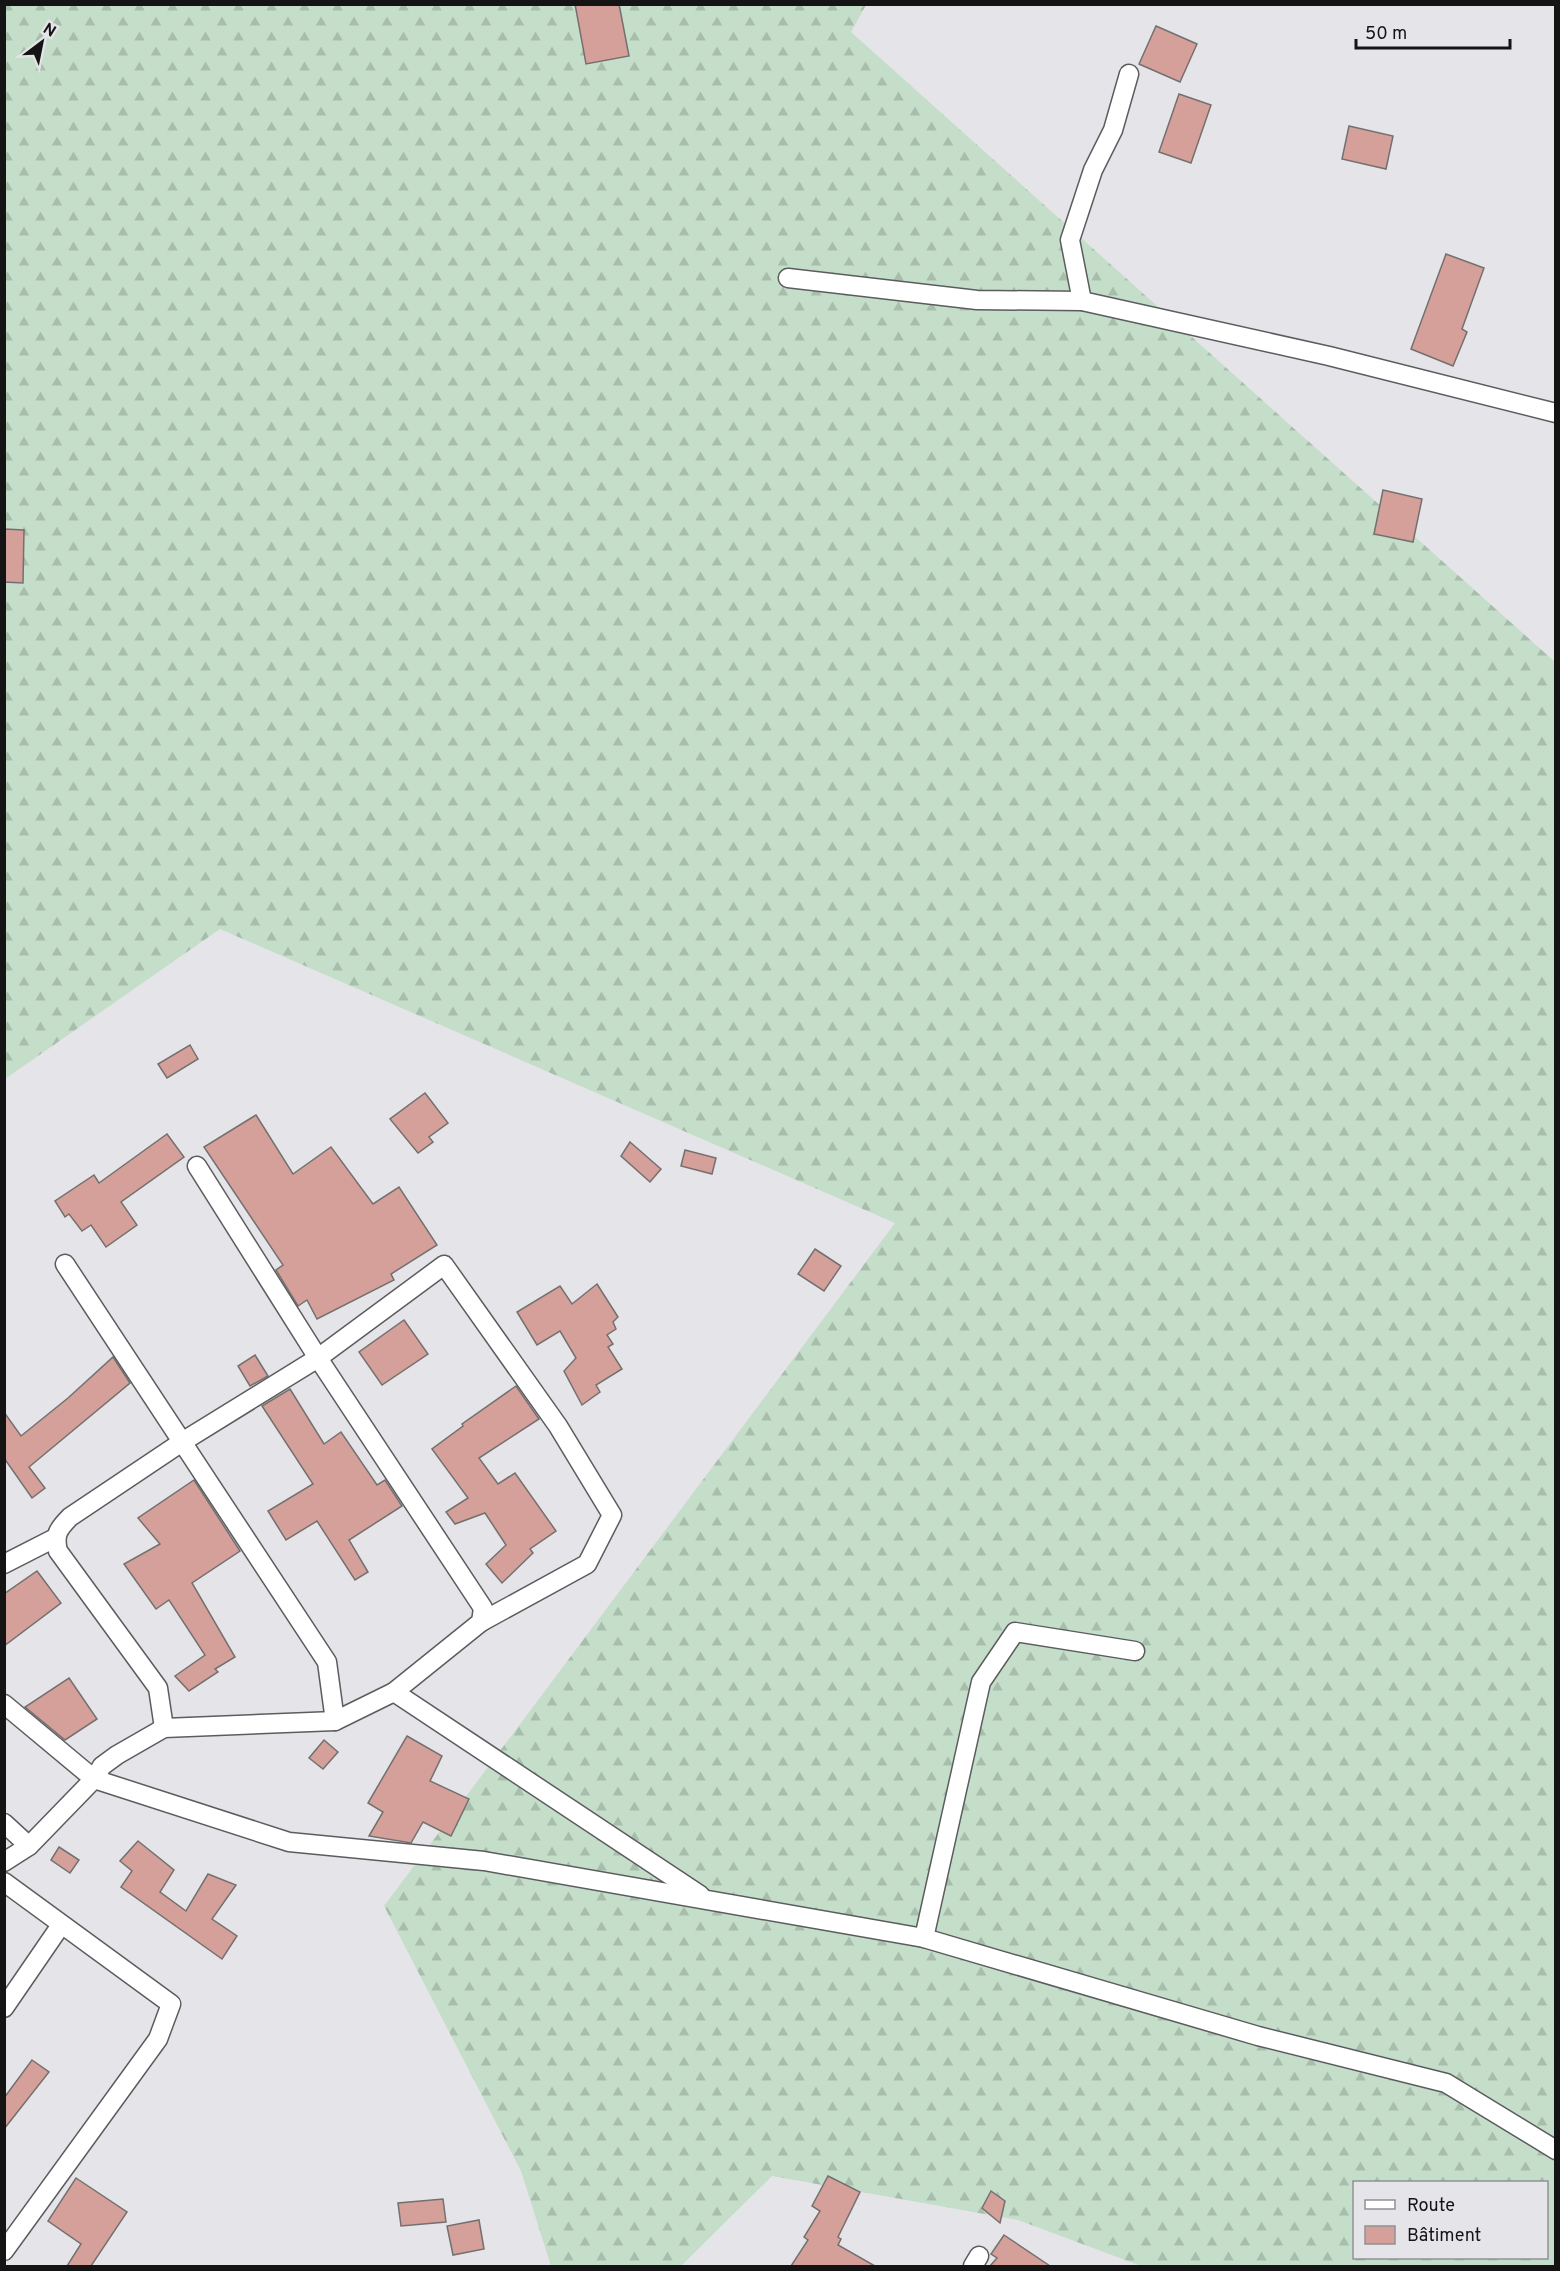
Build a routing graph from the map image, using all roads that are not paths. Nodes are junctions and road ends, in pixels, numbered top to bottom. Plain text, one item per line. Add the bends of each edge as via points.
1 (1129, 74) dead end
2 (788, 278) dead end
3 (1082, 301) junction
4 (1556, 413) edge
5 (197, 1166) dead end
6 (65, 1264) dead end
7 (318, 1358) junction
8 (182, 1442) junction
9 (55, 1538) junction
10 (4, 1564) edge
11 (481, 1622) junction
12 (1135, 1651) dead end
13 (394, 1692) junction
14 (4, 1704) edge
15 (335, 1721) junction
16 (164, 1728) junction
17 (94, 1779) junction
18 (4, 1823) edge
19 (29, 1845) junction
20 (4, 1862) edge
21 (4, 1882) edge
22 (706, 1899) junction
23 (61, 1925) junction
24 (924, 1938) junction
25 (4, 2008) edge
26 (1556, 2150) edge
27 (4, 2251) edge

1 - 3 street via 1113,130 1093,170 1070,240
2 - 3 street via 976,300
3 - 4 street via 1329,356
5 - 7 street
6 - 8 street
7 - 8 street
7 - 11 street via 483,1608
7 - 11 street via 444,1265 558,1426 612,1515 587,1563
8 - 9 street via 69,1517
8 - 15 street via 327,1662
9 - 10 street
9 - 16 street via 58,1551 158,1688
11 - 13 street
12 - 24 street via 1015,1632 981,1682
13 - 15 street
13 - 22 street
14 - 17 street
15 - 16 street
16 - 17 street via 117,1755 102,1766
17 - 19 street
17 - 22 street via 289,1842 484,1861
18 - 19 street
19 - 20 street
21 - 23 street
22 - 24 street
23 - 25 street
23 - 27 street via 171,2004 158,2039
24 - 26 street via 1258,2036 1446,2083

